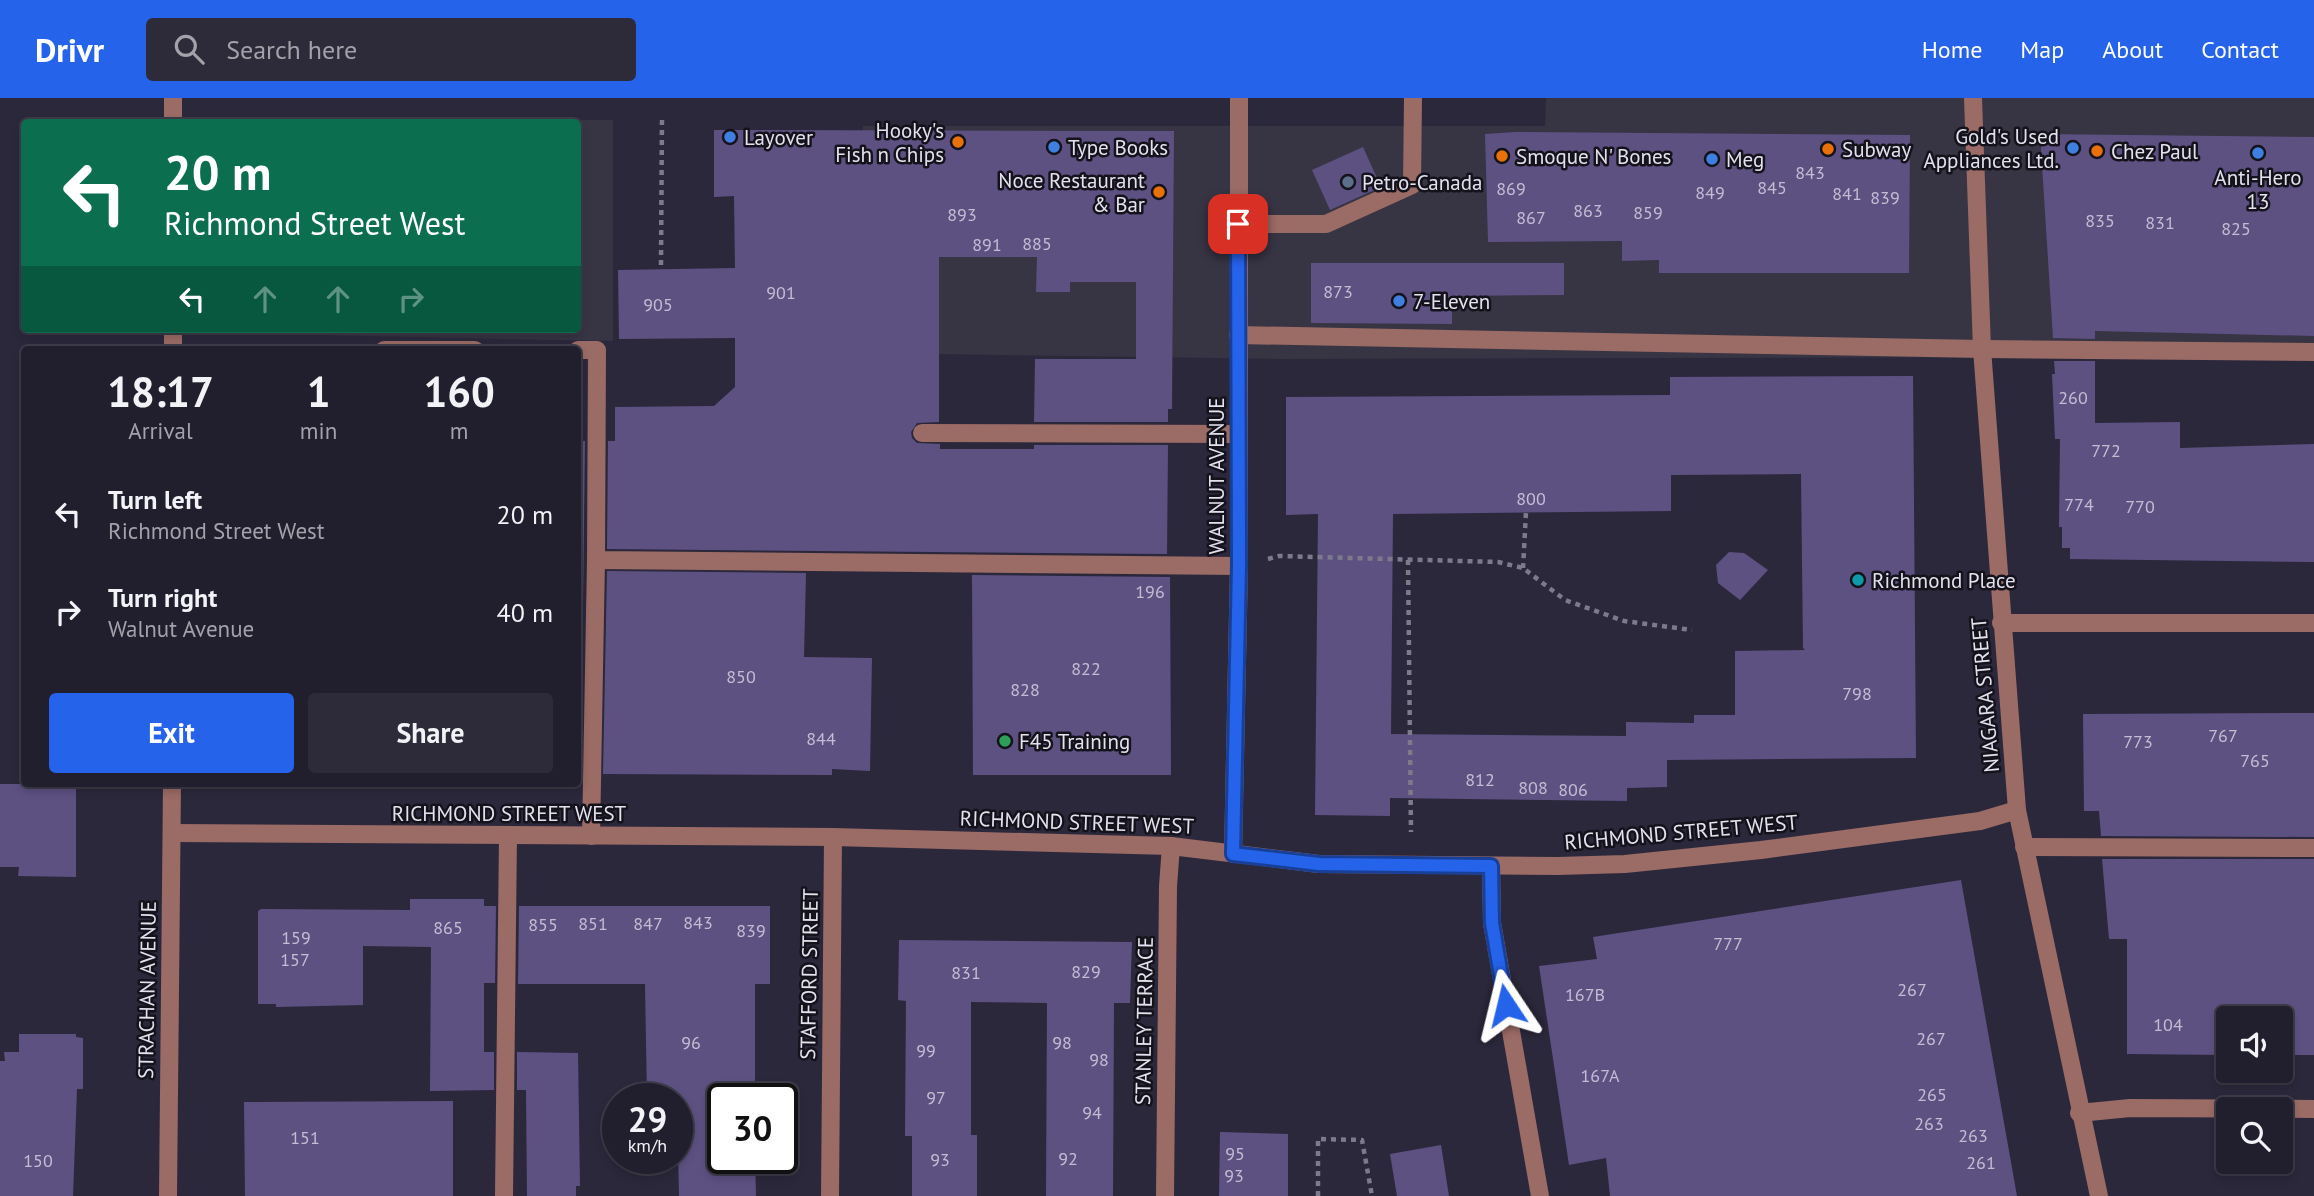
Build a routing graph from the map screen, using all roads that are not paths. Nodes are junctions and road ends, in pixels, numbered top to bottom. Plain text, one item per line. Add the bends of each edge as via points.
1 (173, 98) edge
2 (1239, 98) edge
3 (1413, 98) edge
4 (1973, 98) edge
5 (173, 119) edge
6 (1238, 224) junction
7 (1238, 335) junction
8 (1983, 349) junction
9 (581, 350) edge
10 (2314, 352) edge
11 (922, 433) dead end
12 (1239, 434) junction
13 (596, 560) junction
14 (1239, 566) junction
15 (2001, 623) junction
16 (2314, 623) edge
17 (172, 787) edge
18 (2017, 810) junction
19 (172, 833) junction
20 (508, 835) junction
21 (591, 835) junction
22 (833, 837) junction
23 (1171, 846) junction
24 (2024, 847) junction
25 (2314, 848) edge
26 (1233, 854) junction
27 (1491, 866) junction
28 (2314, 1110) edge
29 (2079, 1113) junction
30 (168, 1196) edge
31 (505, 1196) edge
32 (830, 1196) edge
33 (1165, 1196) edge
34 (1540, 1196) edge
35 (2099, 1196) edge

1 - 5 street
2 - 6 street, WALNUT AVENUE
3 - 6 street via 1412,185 1326,224
4 - 8 street, NIAGARA STREET
6 - 7 street, WALNUT AVENUE
7 - 8 street
7 - 12 street, WALNUT AVENUE
8 - 10 street
8 - 15 street, NIAGARA STREET
9 - 13 street via 597,351
11 - 12 street
12 - 14 street, WALNUT AVENUE
13 - 14 street
13 - 21 street
14 - 26 street, WALNUT AVENUE
15 - 16 street
15 - 18 street, NIAGARA STREET
17 - 19 street, STRACHAN AVENUE
18 - 24 street, NIAGARA STREET
18 - 27 street, RICHMOND STREET WEST via 1980,821 1761,850 1625,864
19 - 20 street, RICHMOND STREET WEST
19 - 30 street, STRACHAN AVENUE
20 - 21 street, RICHMOND STREET WEST
20 - 31 street
21 - 22 street, RICHMOND STREET WEST
22 - 23 street, RICHMOND STREET WEST
22 - 32 street, STAFFORD STREET
23 - 26 street, RICHMOND STREET WEST
23 - 33 street, STANLEY TERRACE
24 - 25 street
24 - 29 street, NIAGARA STREET
26 - 27 street, RICHMOND STREET WEST via 1319,864
27 - 34 street via 1492,923
28 - 29 street via 2130,1108
29 - 35 street, NIAGARA STREET

